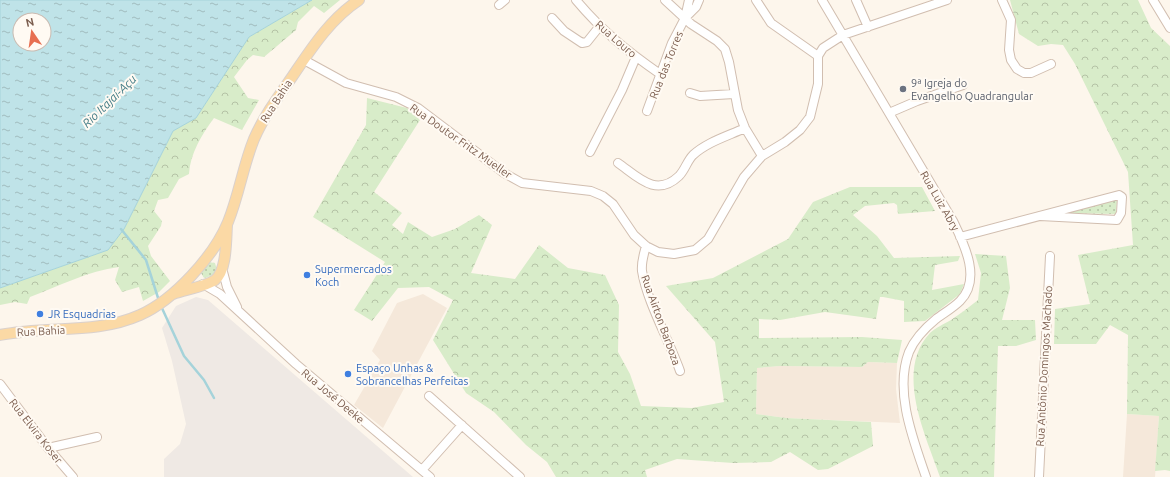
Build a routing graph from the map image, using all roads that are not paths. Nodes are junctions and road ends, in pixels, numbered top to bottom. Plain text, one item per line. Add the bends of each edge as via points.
1 (359, 0) edge
2 (576, 0) edge
3 (665, 0) edge
4 (689, 0) edge
5 (699, 0) edge
6 (756, 0) edge
7 (822, 0) edge
8 (856, 0) edge
9 (947, 0) edge
10 (1002, 0) edge
11 (1153, 0) edge
12 (552, 18) dead end
13 (685, 18) junction
14 (599, 27) junction
15 (868, 27) junction
16 (1170, 28) edge
17 (843, 35) junction
18 (818, 56) junction
19 (636, 57) junction
20 (304, 60) junction
21 (1051, 64) dead end
22 (660, 74) junction
23 (964, 85) dead end
24 (690, 93) dead end
25 (734, 94) junction
26 (647, 111) dead end
27 (889, 113) junction
28 (745, 128) junction
29 (590, 152) dead end
30 (762, 156) junction
31 (618, 163) dead end
32 (1040, 216) junction
33 (228, 223) junction
34 (960, 237) junction
35 (646, 246) junction
36 (208, 256) junction
37 (1050, 256) dead end
38 (222, 268) junction
39 (194, 272) junction
40 (204, 284) junction
41 (170, 295) junction
42 (239, 311) junction
43 (0, 335) edge
44 (680, 371) dead end
45 (0, 384) edge
46 (429, 396) dead end
47 (462, 425) junction
48 (97, 437) dead end
49 (48, 448) junction
50 (422, 470) junction
51 (73, 477) edge
52 (430, 477) edge
53 (520, 477) edge
54 (926, 477) edge
55 (1039, 477) edge

1 - 20 main road, Rua Bahia via 331,24
2 - 14 street, Rua Louro
3 - 13 street
4 - 13 street, Rua das Torres
5 - 13 street, Rua das Torres
6 - 18 street via 771,23
7 - 17 street, Rua Luiz Abry
8 - 15 street
9 - 15 street
10 - 21 street via 1011,20 1009,50 1011,60 1017,69 1024,73 1032,73
11 - 16 street
12 - 14 street via 564,31 582,43 587,42
13 - 22 street, Rua das Torres
13 - 25 street via 718,41 725,49
14 - 19 street, Rua Louro
15 - 17 street
17 - 18 street via 830,42
17 - 27 street, Rua Luiz Abry
18 - 30 street, Rua Doutor Fritz Mueller via 818,84 810,117 800,130
19 - 22 street, Rua Louro
19 - 29 street
20 - 33 main road, Rua Bahia via 269,110 254,139
20 - 35 street, Rua Doutor Fritz Mueller via 346,83 396,97 418,108 504,173 522,183 591,191 603,196 613,204 634,235
22 - 26 street, Rua das Torres
23 - 27 street
24 - 25 street via 700,96
25 - 28 street
27 - 34 street, Rua Luiz Abry
28 - 30 street
28 - 31 street via 702,148 692,156 680,175 667,185 658,187 646,183
30 - 35 street, Rua Doutor Fritz Mueller via 744,177 708,239 695,250 674,254 658,252
32 - 32 street via 1117,220 1121,213 1122,197 1119,195
32 - 34 street
33 - 36 main road, Rua Bahia
33 - 38 main road, Rua Bahia
34 - 54 street, Rua Luiz Abry via 970,267 971,283 961,300 917,337 906,367 906,411
35 - 44 street, Rua Airton Barboza via 642,271
36 - 38 main road via 218,260
36 - 39 main road, Rua Bahia
37 - 55 street, Rua Antônio Domingos Machado
38 - 40 main road, Rua Bahia via 215,280
38 - 42 street, Rua José Deeke via 227,287
39 - 40 main road via 197,279
39 - 41 main road, Rua Bahia
40 - 41 main road, Rua Bahia
40 - 42 street, Rua José Deeke
41 - 43 main road, Rua Bahia via 150,310 102,327 16,331
42 - 50 street, Rua José Deeke via 296,364
45 - 49 street, Rua Elvira Koser
46 - 47 street
47 - 50 street
47 - 53 street
48 - 49 street
49 - 51 street, Rua Elvira Koser
50 - 52 street, Rua José Deeke

